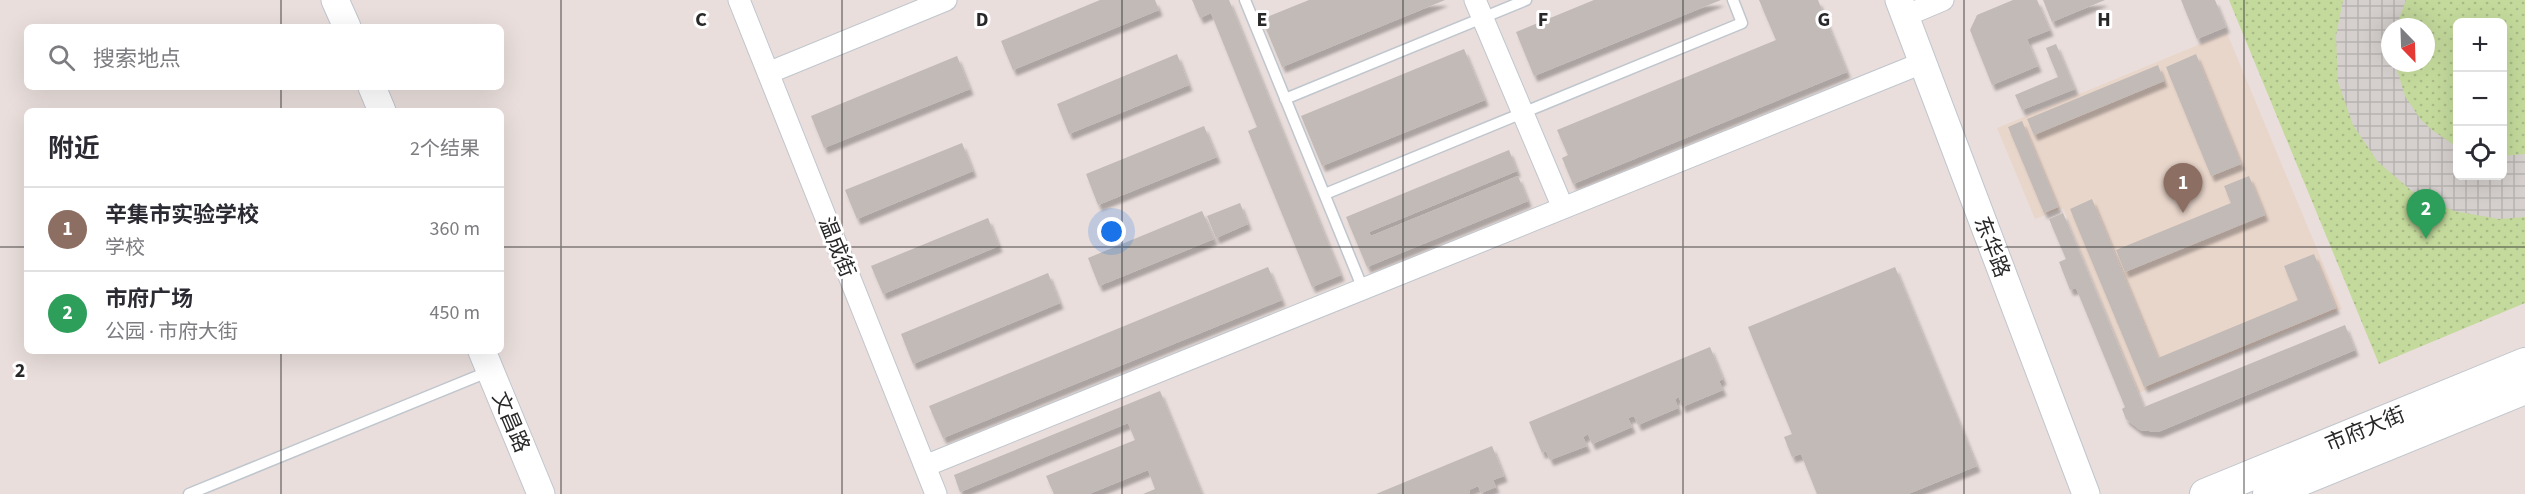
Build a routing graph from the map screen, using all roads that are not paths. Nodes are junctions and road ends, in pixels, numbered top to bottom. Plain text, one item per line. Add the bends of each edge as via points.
1 (335, 0) edge
2 (739, 0) edge
3 (946, 0) edge
4 (1245, 0) edge
5 (1526, 0) edge
6 (1733, 0) edge
7 (1943, 0) edge
8 (1902, 8) edge
9 (1479, 9) edge
10 (345, 24) edge
11 (1922, 63) junction
12 (768, 73) junction
13 (373, 90) edge
14 (1285, 99) junction
15 (381, 108) edge
16 (1523, 113) junction
17 (1324, 194) junction
18 (1563, 208) junction
19 (1364, 289) junction
20 (486, 361) edge
21 (2525, 363) edge
22 (2525, 389) edge
23 (925, 466) junction
24 (210, 490) edge
25 (189, 494) edge
26 (541, 494) edge
27 (936, 494) edge
28 (2086, 494) edge
29 (2205, 494) edge
30 (2268, 494) edge

1 - 10 street
2 - 12 street, 温成街
3 - 12 street
4 - 14 lane
5 - 9 lane
6 - 16 lane via 1742,23
7 - 8 street
8 - 11 street, 东华路
9 - 14 lane
9 - 16 street
11 - 18 street
11 - 28 street, 东华路
12 - 23 street, 温成街
13 - 15 street
14 - 17 lane
16 - 17 lane
16 - 18 street
17 - 19 lane
18 - 19 street
19 - 23 street
20 - 24 lane
20 - 26 street, 文昌路
21 - 29 main road, 市府大街
22 - 30 main road, 市府大街
23 - 27 street, 温成街
24 - 25 lane

